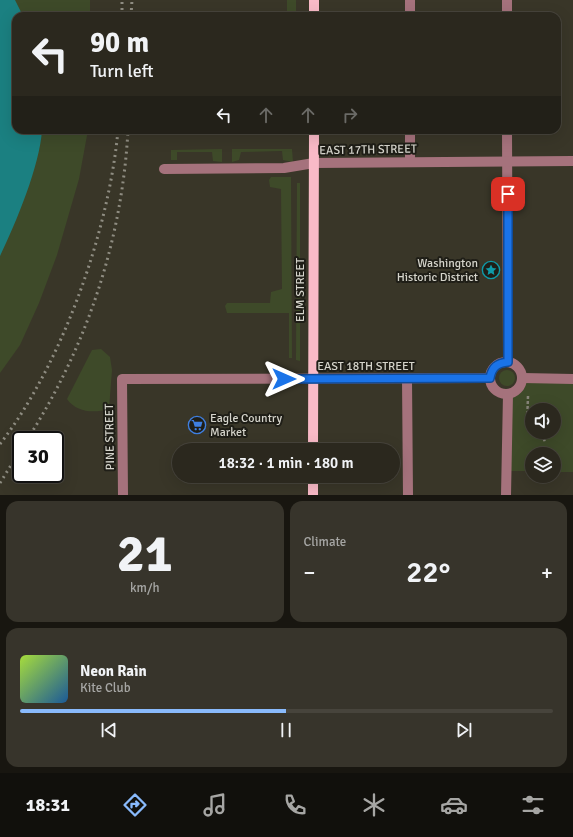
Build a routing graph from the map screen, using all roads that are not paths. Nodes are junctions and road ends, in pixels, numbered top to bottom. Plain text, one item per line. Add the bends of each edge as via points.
1 (314, 0) edge
2 (410, 0) edge
3 (506, 0) edge
4 (314, 12) edge
5 (410, 12) edge
6 (507, 12) edge
7 (314, 134) edge
8 (410, 134) edge
9 (507, 134) edge
10 (573, 161) edge
11 (410, 162) junction
12 (508, 162) junction
13 (314, 164) junction
14 (164, 169) dead end
15 (508, 362) junction
16 (490, 378) junction
17 (523, 378) junction
18 (122, 379) joint
19 (313, 379) junction
20 (407, 379) junction
21 (573, 379) edge
22 (508, 394) junction
23 (313, 443) edge
24 (313, 483) edge
25 (123, 495) edge
26 (313, 495) edge
27 (408, 495) edge
28 (506, 495) edge

1 - 4 main road
2 - 5 street
3 - 6 street
7 - 13 main road, ELM STREET
8 - 11 street
9 - 12 street
10 - 12 street, EAST 17TH STREET
11 - 12 street, EAST 17TH STREET
11 - 13 street, EAST 17TH STREET
12 - 15 street
13 - 14 street, EAST 17TH STREET via 284,168
13 - 19 main road, ELM STREET
15 - 16 street via 501,362 495,366
15 - 17 street via 519,367
16 - 20 street, EAST 18TH STREET
16 - 22 street via 491,385 496,390 501,394
17 - 21 street
17 - 22 street via 519,389
18 - 19 street, EAST 18TH STREET
18 - 25 street, PINE STREET
19 - 20 street, EAST 18TH STREET
19 - 23 main road, ELM STREET
20 - 27 street
22 - 28 street
24 - 26 main road

